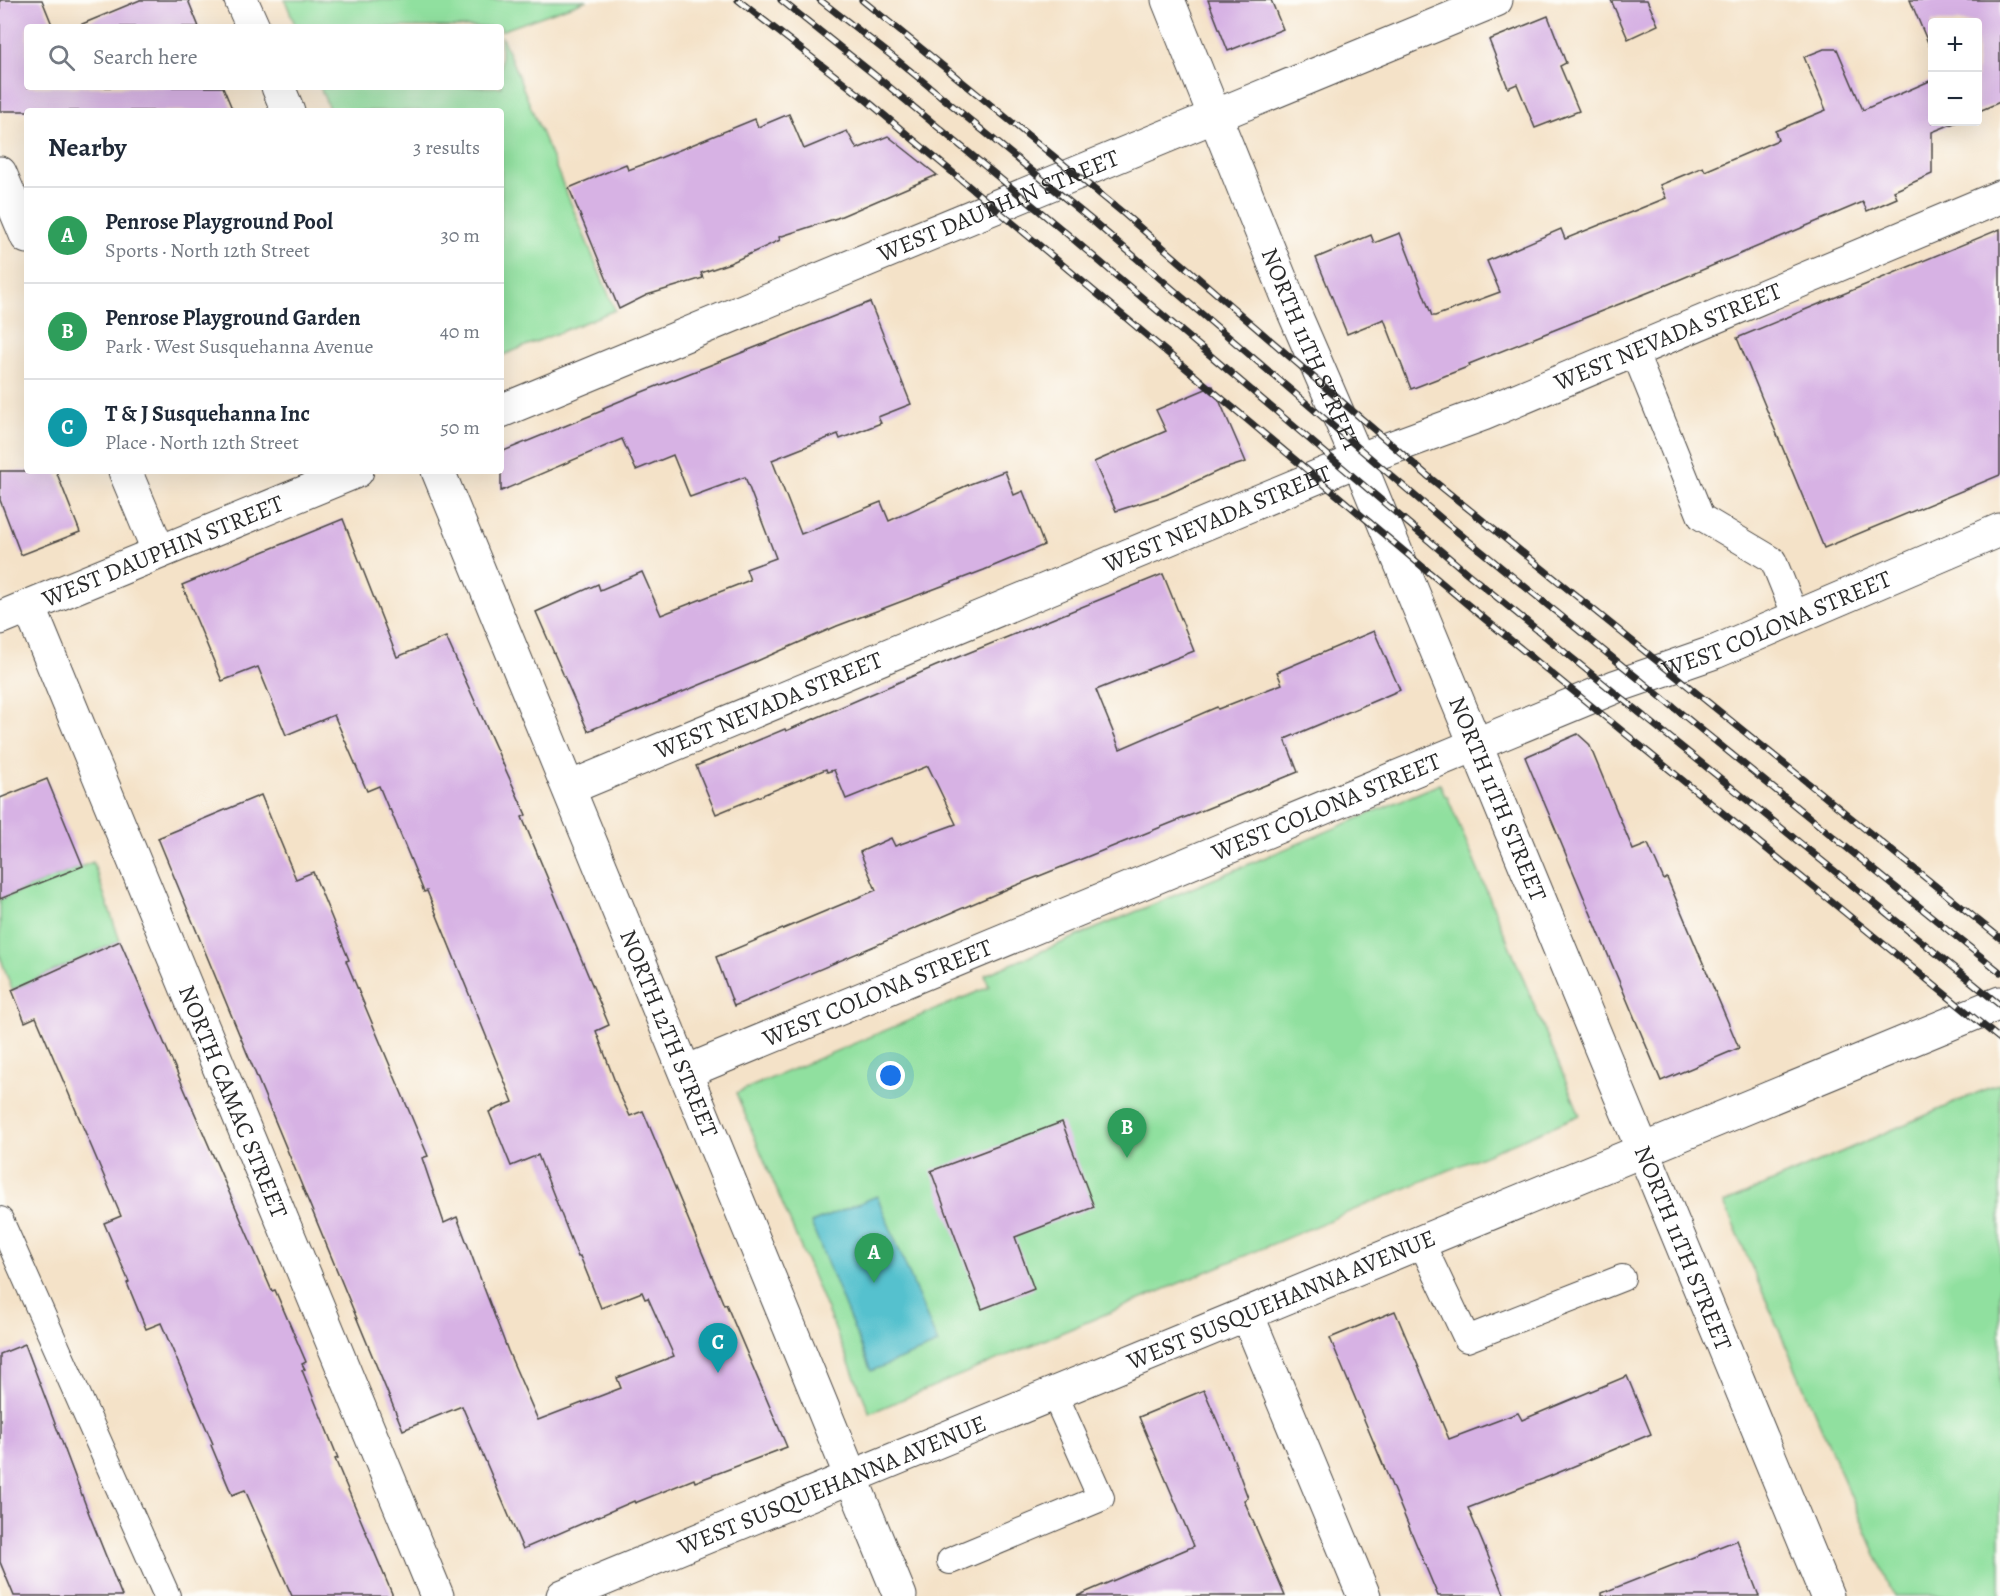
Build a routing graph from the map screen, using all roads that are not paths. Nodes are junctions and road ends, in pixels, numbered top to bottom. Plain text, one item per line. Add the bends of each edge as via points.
1 (241, 0) edge
2 (1168, 0) edge
3 (1496, 0) edge
4 (252, 24) edge
5 (279, 90) edge
6 (287, 108) edge
7 (1216, 117) junction
8 (0, 173) edge
9 (2000, 197) edge
10 (24, 230) edge
11 (1634, 351) junction
12 (504, 410) edge
13 (1358, 460) junction
14 (126, 474) edge
15 (350, 474) edge
16 (439, 474) edge
17 (2000, 530) edge
18 (159, 552) junction
19 (15, 612) edge
20 (1796, 617) junction
21 (1476, 745) junction
22 (569, 788) junction
23 (2000, 1004) edge
24 (686, 1072) junction
25 (1643, 1150) junction
26 (0, 1220) edge
27 (1421, 1242) junction
28 (1622, 1278) dead end
29 (1247, 1314) junction
30 (1054, 1393) junction
31 (851, 1477) junction
32 (950, 1561) dead end
33 (167, 1596) edge
34 (437, 1596) edge
35 (563, 1596) edge
36 (900, 1596) edge
37 (1364, 1596) edge
38 (1827, 1596) edge

1 - 4 street
2 - 7 street, NORTH 11TH STREET
3 - 7 street, WEST DAUPHIN STREET
5 - 6 street
7 - 12 street, WEST DAUPHIN STREET
7 - 13 street, NORTH 11TH STREET
8 - 10 street
9 - 11 street, WEST NEVADA STREET
11 - 13 street, WEST NEVADA STREET via 1483,414
11 - 20 lane via 1701,517 1773,560
13 - 21 street, NORTH 11TH STREET
13 - 22 street, WEST NEVADA STREET
14 - 18 street
15 - 18 street, WEST DAUPHIN STREET
16 - 22 street, NORTH 12TH STREET
17 - 20 street, WEST COLONA STREET
18 - 19 street, WEST DAUPHIN STREET
19 - 34 street, NORTH CAMAC STREET
20 - 21 street, WEST COLONA STREET
21 - 24 street, WEST COLONA STREET
21 - 25 street, NORTH 11TH STREET
22 - 24 street, NORTH 12TH STREET
23 - 25 street, WEST SUSQUEHANNA AVENUE
24 - 31 street, NORTH 12TH STREET
25 - 27 street, WEST SUSQUEHANNA AVENUE
25 - 38 street, NORTH 11TH STREET
26 - 33 lane
27 - 28 lane via 1467,1339
27 - 29 street, WEST SUSQUEHANNA AVENUE
29 - 30 street, WEST SUSQUEHANNA AVENUE
29 - 37 street
30 - 31 street, WEST SUSQUEHANNA AVENUE
30 - 32 lane via 1101,1498
31 - 35 street, WEST SUSQUEHANNA AVENUE
31 - 36 street, NORTH 12TH STREET

